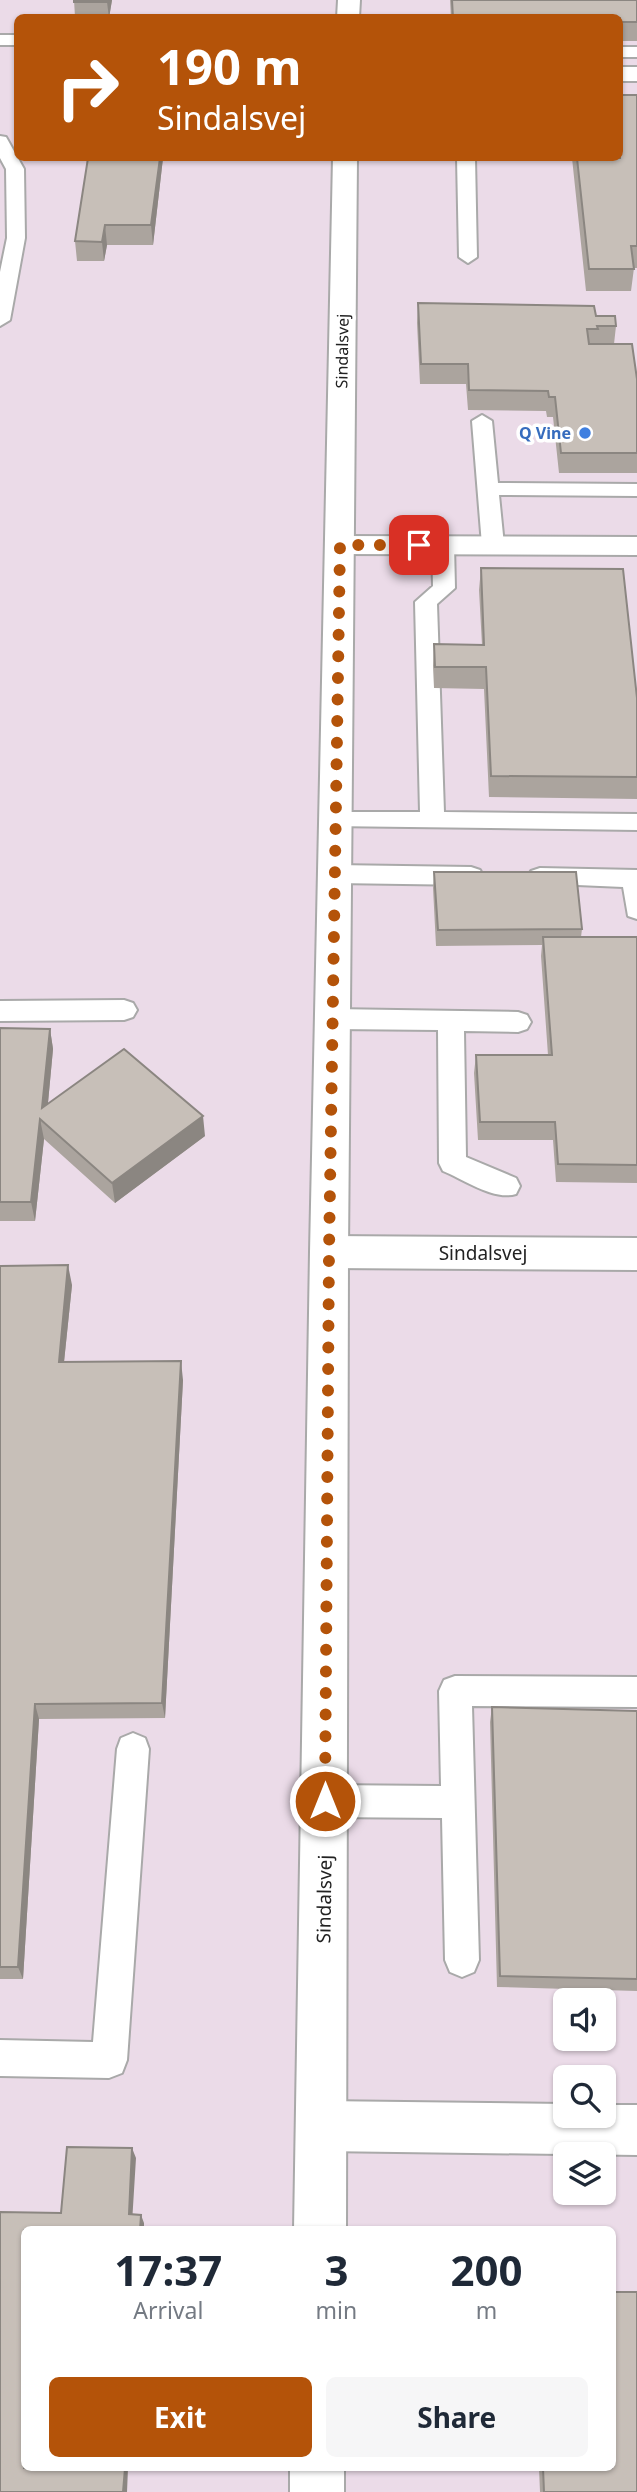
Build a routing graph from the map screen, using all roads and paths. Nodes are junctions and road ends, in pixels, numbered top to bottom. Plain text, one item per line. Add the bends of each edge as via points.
1 (0, 141) edge
2 (345, 161) edge
3 (466, 161) edge
4 (468, 257) dead end
5 (0, 320) edge
6 (482, 421) edge
7 (488, 489) junction
8 (637, 490) edge
9 (340, 545) junction
10 (443, 545) junction
11 (493, 545) junction
12 (637, 547) edge
13 (336, 820) junction
14 (432, 820) junction
15 (637, 822) edge
16 (335, 874) junction
17 (637, 910) edge
18 (124, 1010) dead end
19 (0, 1011) edge
20 (333, 1020) junction
21 (451, 1021) junction
22 (518, 1022) dead end
23 (506, 1186) dead end
24 (329, 1252) junction
25 (637, 1254) edge
26 (637, 1692) edge
27 (133, 1749) dead end
28 (325, 1801) junction
29 (458, 1802) junction
30 (462, 1960) dead end
31 (0, 2058) edge
32 (321, 2126) junction
33 (637, 2130) edge
34 (320, 2226) edge
35 (317, 2471) edge
36 (317, 2492) edge

1 - 5 lane via 15,169 16,238
2 - 9 street, Sindalsvej
3 - 4 lane
6 - 7 lane
7 - 8 lane
7 - 11 lane
9 - 10 street
9 - 13 street, Sindalsvej
10 - 11 street
10 - 14 lane via 444,588 426,602
11 - 12 street
13 - 14 lane
13 - 16 street, Sindalsvej
14 - 15 lane
16 - 17 lane via 634,878
16 - 20 street, Sindalsvej
18 - 19 lane
20 - 21 lane
20 - 24 street, Sindalsvej
21 - 22 lane
21 - 23 lane via 453,1163
24 - 25 street, Sindalsvej
24 - 28 street, Sindalsvej
26 - 29 lane via 454,1691
27 - 31 lane via 109,2060
28 - 29 lane
28 - 32 street, Sindalsvej
29 - 30 lane
32 - 33 street
32 - 34 street, Sindalsvej
35 - 36 street

